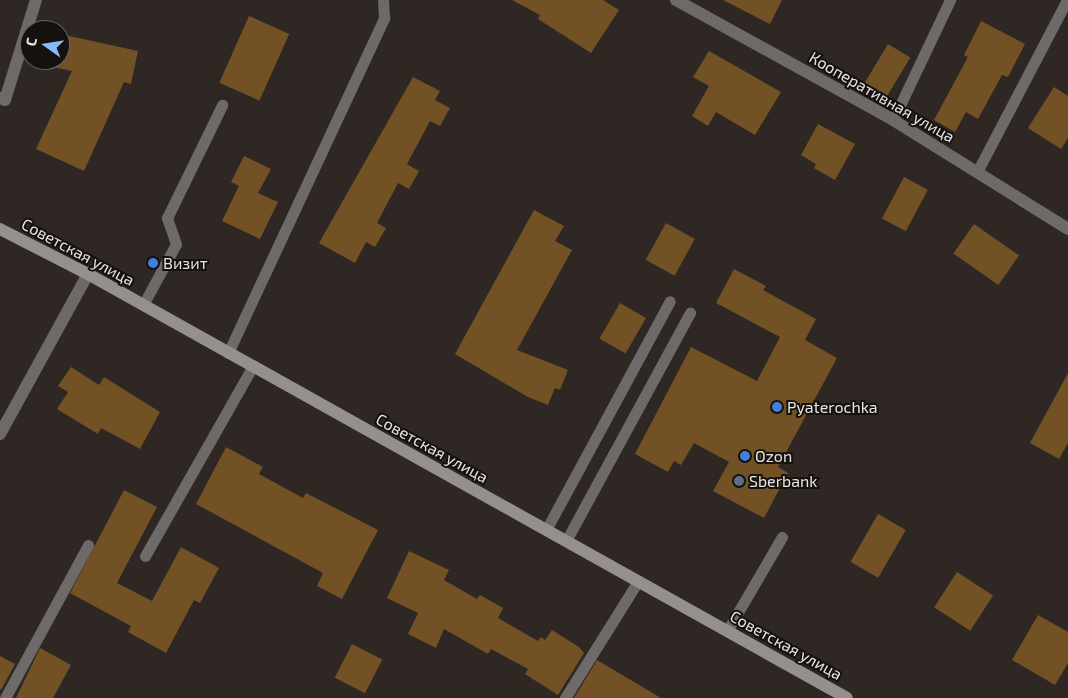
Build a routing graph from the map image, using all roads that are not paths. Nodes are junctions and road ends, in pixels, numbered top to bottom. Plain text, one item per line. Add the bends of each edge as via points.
1 (36, 0) edge
2 (383, 0) edge
3 (950, 0) edge
4 (1067, 0) edge
5 (682, 1) edge
6 (0, 98) edge
7 (222, 105) dead end
8 (893, 120) junction
9 (977, 172) junction
10 (1068, 228) edge
11 (0, 229) edge
12 (88, 274) junction
13 (670, 301) dead end
14 (143, 305) junction
15 (690, 313) dead end
16 (228, 352) junction
17 (253, 366) junction
18 (0, 434) edge
19 (546, 530) junction
20 (782, 537) dead end
21 (566, 541) junction
22 (88, 545) dead end
23 (145, 556) dead end
24 (638, 581) junction
25 (727, 631) junction
26 (5, 698) edge
27 (565, 698) edge
28 (847, 698) edge

1 - 6 street via 5,100
2 - 16 lane via 384,18
3 - 8 lane
4 - 9 lane
5 - 8 street, Кооперативная улица
7 - 14 lane via 167,218 176,244
8 - 9 street, Кооперативная улица
9 - 10 street, Кооперативная улица
11 - 12 street, Советская улица
12 - 14 street, Советская улица
12 - 18 street
13 - 19 lane
14 - 16 street, Советская улица
15 - 21 lane
16 - 17 street, Советская улица
17 - 19 street, Советская улица
17 - 23 lane
19 - 21 street, Советская улица
20 - 25 lane
21 - 24 street, Советская улица
22 - 26 lane
24 - 25 street, Советская улица
24 - 27 lane
25 - 28 street, Советская улица

